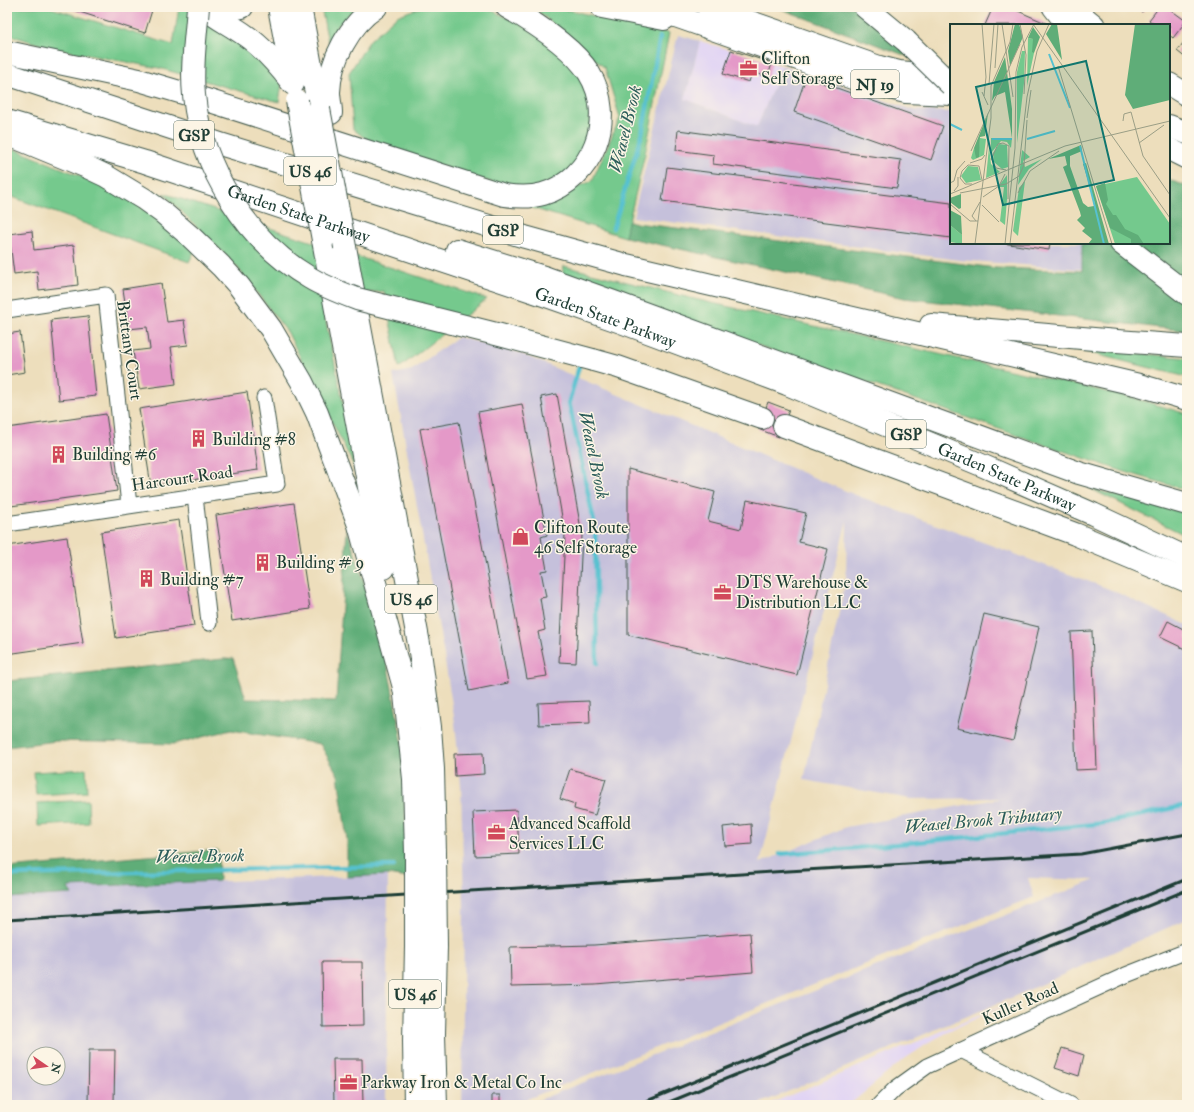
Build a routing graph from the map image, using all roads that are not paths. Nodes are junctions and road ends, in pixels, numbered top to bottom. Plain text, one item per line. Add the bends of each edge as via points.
1 (198, 7) edge
2 (203, 7) edge
3 (224, 7) edge
4 (242, 7) edge
5 (279, 7) edge
6 (300, 7) edge
7 (376, 7) edge
8 (507, 7) edge
9 (602, 7) edge
10 (650, 7) edge
11 (865, 7) edge
12 (1053, 7) edge
13 (1072, 7) edge
14 (707, 17) edge
15 (1066, 24) edge
16 (1093, 24) edge
17 (7, 52) edge
18 (7, 74) edge
19 (950, 76) edge
20 (950, 84) edge
21 (1170, 85) edge
22 (295, 93) junction
23 (950, 94) edge
24 (1187, 95) edge
25 (1170, 102) edge
26 (1187, 108) edge
27 (325, 111) junction
28 (7, 121) edge
29 (1170, 126) edge
30 (7, 133) edge
31 (1187, 133) edge
32 (1170, 149) edge
33 (1187, 158) edge
34 (277, 205) junction
35 (1122, 244) edge
36 (1187, 294) edge
37 (7, 310) edge
38 (858, 319) junction
39 (1187, 346) edge
40 (264, 398) dead end
41 (1187, 399) edge
42 (762, 418) dead end
43 (784, 426) dead end
44 (195, 496) junction
45 (1187, 504) edge
46 (129, 505) junction
47 (7, 524) edge
48 (1187, 558) edge
49 (1187, 581) edge
50 (209, 623) dead end
51 (405, 691) junction
52 (426, 853) junction
53 (426, 946) junction
54 (1187, 951) edge
55 (961, 1050) junction
56 (415, 1105) edge
57 (436, 1105) edge
58 (879, 1105) edge
59 (1071, 1105) edge

1 - 42 main road, bridge via 193,74 194,96 203,139 220,180 243,217 284,260 309,278 357,299 618,367
2 - 22 main road via 246,35 266,52
3 - 4 main road
5 - 22 main road, US 46
6 - 27 main road, US 46
7 - 27 main road via 357,24 340,51 331,78
8 - 17 main road via 554,38 583,64 595,84 601,107 602,119 597,142 585,165 576,175 554,189 530,196 504,195 139,80
9 - 14 main road
10 - 14 main road, NJ 19
11 - 20 main road, bridge via 906,41
12 - 15 street
13 - 16 street
14 - 19 main road, NJ 19 via 899,72
14 - 23 main road, NJ 19 via 861,81 906,92
18 - 38 main road, GSP via 220,144 532,239 626,265
21 - 24 main road
22 - 51 main road, US 46, bridge via 397,636
25 - 26 main road
27 - 52 main road, US 46, bridge via 345,247 419,644 430,734 435,811
28 - 34 main road, Garden State Parkway / GSP
29 - 31 main road
30 - 51 main road via 106,176 162,212 221,266 272,329 317,413 359,525
32 - 33 main road
34 - 45 main road via 408,234 540,276 1079,473
34 - 48 main road, Garden State Parkway / GSP via 548,296 787,384 979,464
35 - 36 main road
37 - 46 street, Brittany Court via 106,295
38 - 39 main road
38 - 41 main road, GSP via 1139,385
40 - 44 street, Harcourt Road via 277,484
43 - 49 main road via 1075,534
44 - 46 street, Harcourt Road
44 - 50 street
46 - 47 street, Harcourt Road
51 - 52 main road, US 46 via 414,779
52 - 53 main road, US 46, bridge
53 - 56 main road, US 46 via 414,1041
53 - 57 main road, US 46 via 434,1034
54 - 55 street, Kuller Road
55 - 58 street, Kuller Road via 927,1066 895,1089
55 - 59 street

